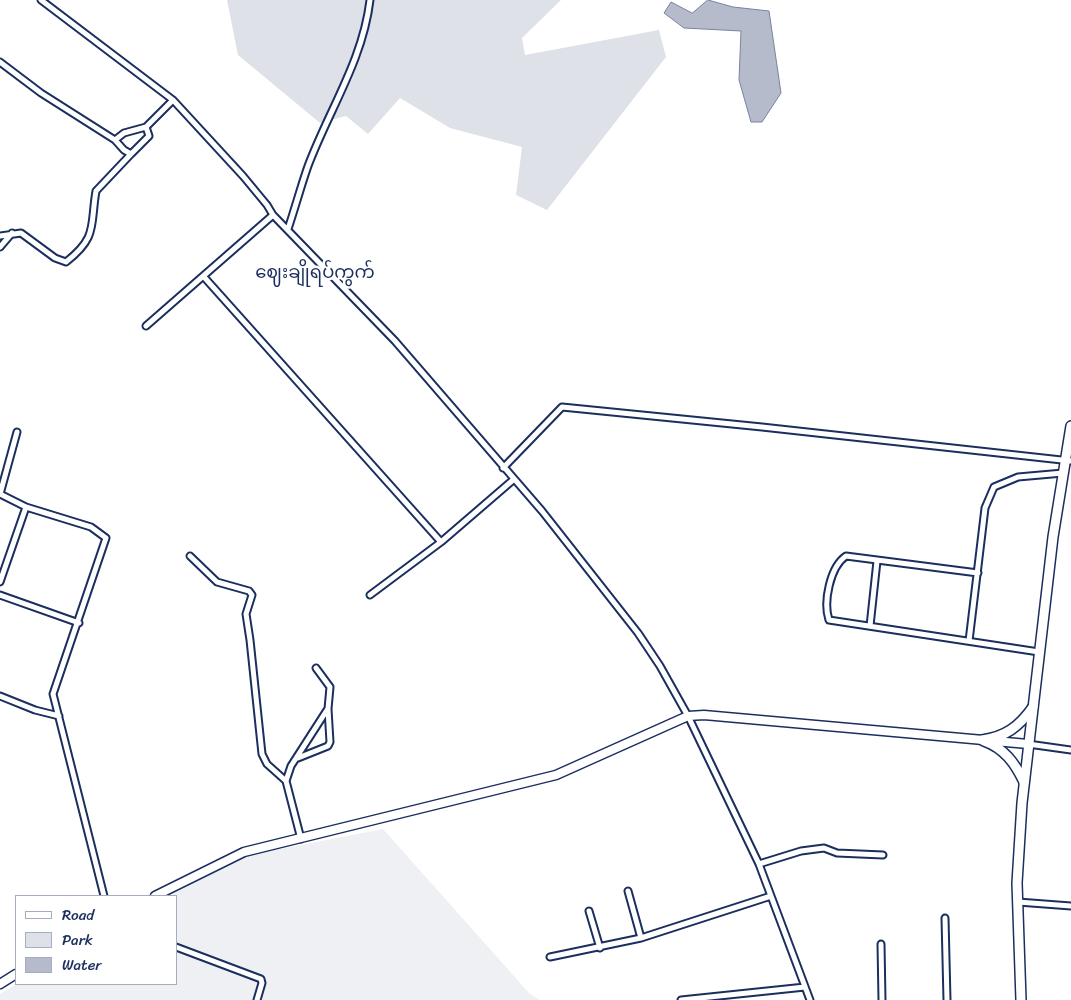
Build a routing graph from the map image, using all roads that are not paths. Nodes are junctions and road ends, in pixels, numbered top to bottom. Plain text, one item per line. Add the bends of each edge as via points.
1 (41, 0) edge
2 (370, 0) edge
3 (0, 62) edge
4 (172, 100) junction
5 (146, 127) junction
6 (115, 140) junction
7 (131, 154) junction
8 (273, 215) junction
9 (288, 229) junction
10 (12, 232) junction
11 (0, 236) edge
12 (0, 247) edge
13 (204, 277) junction
14 (146, 326) dead end
15 (1071, 426) edge
16 (17, 432) dead end
17 (1068, 460) edge
18 (503, 468) junction
19 (1063, 472) junction
20 (513, 480) junction
21 (26, 507) junction
22 (441, 542) junction
23 (190, 556) dead end
24 (877, 561) junction
25 (978, 573) junction
26 (0, 582) edge
27 (0, 595) edge
28 (370, 596) dead end
29 (78, 623) junction
30 (870, 626) junction
31 (969, 641) junction
32 (1039, 652) junction
33 (316, 668) dead end
34 (0, 696) edge
35 (1033, 707) junction
36 (328, 709) junction
37 (58, 716) junction
38 (688, 716) junction
39 (982, 740) junction
40 (1028, 744) junction
41 (1071, 750) edge
42 (298, 758) junction
43 (286, 781) junction
44 (1024, 782) junction
45 (301, 839) junction
46 (883, 856) dead end
47 (759, 864) junction
48 (628, 891) dead end
49 (104, 895) edge
50 (157, 895) edge
51 (771, 896) junction
52 (1018, 902) junction
53 (1071, 906) edge
54 (589, 911) dead end
55 (945, 918) dead end
56 (641, 938) junction
57 (881, 944) dead end
58 (178, 947) edge
59 (600, 948) junction
60 (550, 957) dead end
61 (15, 975) edge
62 (0, 984) edge
63 (805, 987) junction
64 (257, 1000) edge
65 (681, 1000) edge
66 (810, 1000) edge
67 (882, 1000) edge
68 (947, 1000) edge
69 (1021, 1000) edge

1 - 4 street
2 - 9 street via 367,24 353,65 309,165
3 - 6 street via 41,93
4 - 5 street
4 - 8 street via 243,176
5 - 6 street via 124,133
5 - 7 street via 149,136
6 - 7 street
7 - 10 street via 96,191 91,232 78,252 66,262 55,258 21,233
8 - 9 street
8 - 13 street
9 - 18 street via 394,341
10 - 11 street
10 - 12 street
13 - 14 street
13 - 22 street
15 - 17 main road
16 - 21 street via 0,494
17 - 18 street via 562,408
17 - 19 main road
18 - 20 street
19 - 25 street via 1018,477 994,487 986,508
19 - 32 main road
20 - 22 street
20 - 38 street via 542,511 638,633
21 - 26 street
21 - 29 street via 91,528 106,538
22 - 28 street
23 - 43 street via 217,582 252,595 246,614 262,754 267,764
24 - 25 street
24 - 30 street
24 - 30 street via 846,556 839,561 826,612 829,620
25 - 31 street
27 - 29 street
29 - 37 street via 53,694
30 - 31 street
31 - 32 street
32 - 35 main road
33 - 36 street via 330,687
34 - 37 street
35 - 39 main road via 1023,722 1003,736
35 - 40 main road
36 - 42 street
36 - 42 street via 329,745
37 - 49 street
38 - 39 main road via 869,728
38 - 45 main road via 556,776
38 - 47 street
39 - 40 main road
39 - 44 main road via 1001,748 1015,764
40 - 41 street
40 - 44 main road
42 - 43 street via 291,766
43 - 45 street
44 - 52 main road via 1017,862
45 - 50 main road via 244,852
46 - 47 street via 837,853 824,848 801,851
47 - 51 street
48 - 56 street
51 - 56 street
51 - 63 street
52 - 53 street
52 - 69 main road
54 - 59 street
55 - 68 street
56 - 59 street
57 - 67 street
58 - 64 street via 261,979
59 - 60 street
61 - 62 main road
63 - 65 street
63 - 66 street

